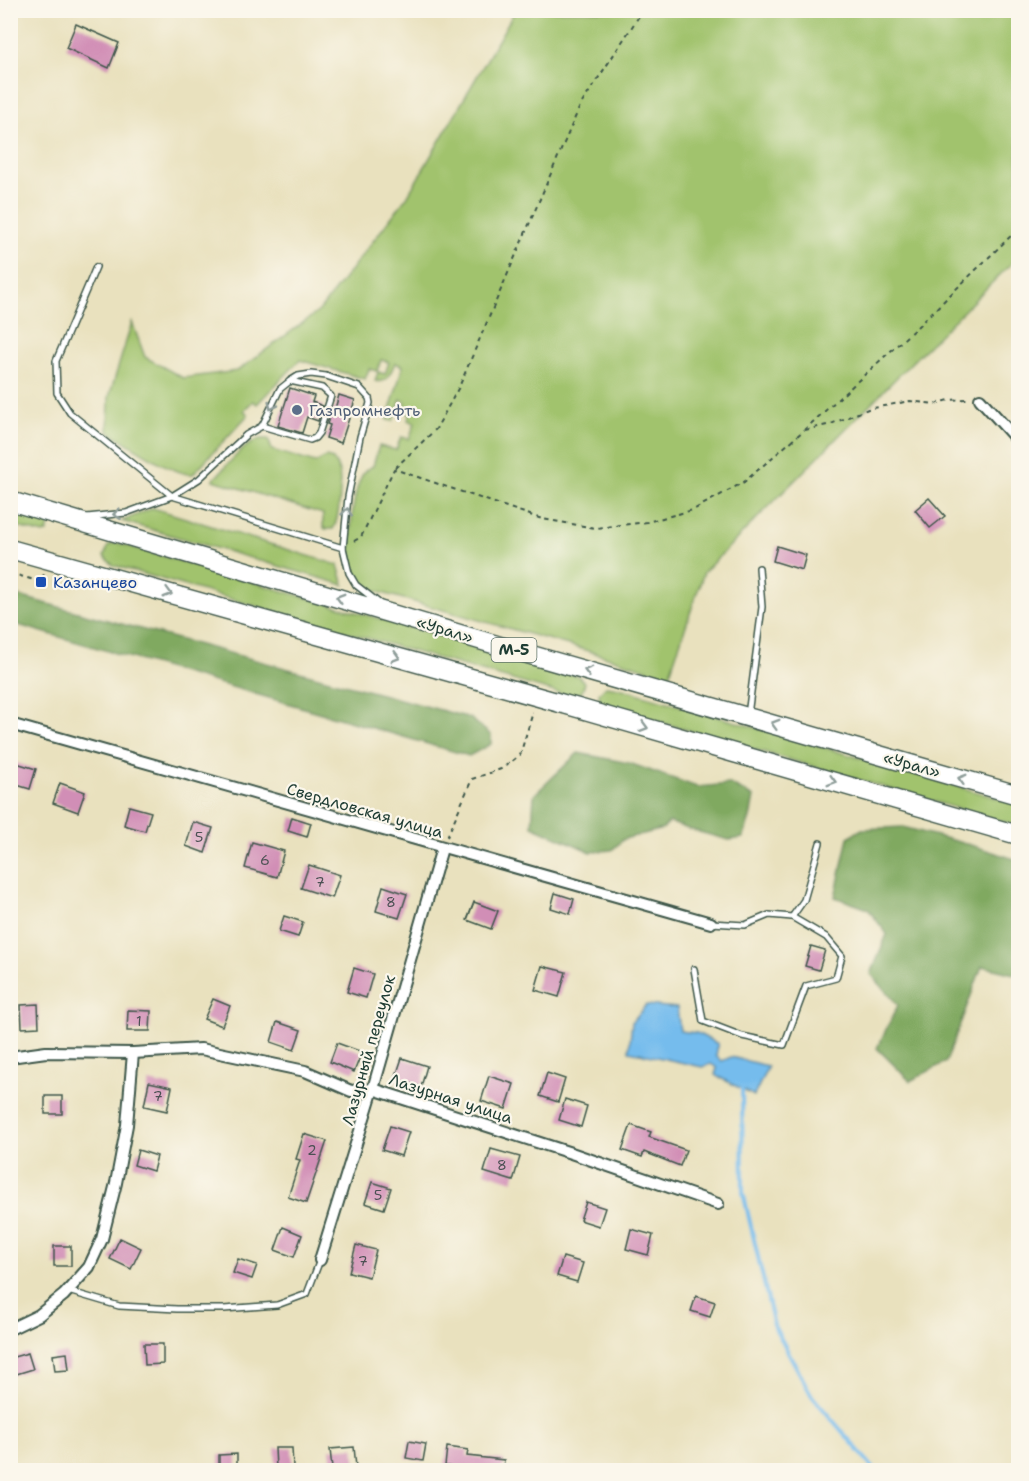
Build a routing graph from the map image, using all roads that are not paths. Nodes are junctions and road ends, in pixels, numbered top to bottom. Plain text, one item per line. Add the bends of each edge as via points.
1 (96, 267) dead end
2 (290, 381) junction
3 (980, 399) road end
4 (262, 426) junction
5 (1018, 441) edge
6 (172, 496) junction
7 (10, 501) edge
8 (53, 513) junction
9 (343, 548) junction
10 (10, 549) edge
11 (759, 568) dead end
12 (392, 613) junction
13 (748, 717) junction
14 (10, 724) edge
15 (1018, 795) edge
16 (1018, 835) edge
17 (820, 843) dead end
18 (442, 848) junction
19 (792, 917) junction
20 (711, 923) joint
21 (694, 969) dead end
22 (133, 1053) junction
23 (10, 1057) edge
24 (373, 1089) junction
25 (718, 1204) dead end
26 (320, 1260) joint
27 (68, 1291) junction
28 (10, 1329) edge

1 - 6 lane via 56,361 57,393 70,413
2 -> 4 lane via 280,389
2 - 4 lane via 322,388 331,396 320,433 310,440
9 -> 2 lane via 348,497 369,398 359,387 326,376 311,374
3 - 5 street
4 - 6 lane via 246,435 200,479
6 -> 8 lane via 126,513 89,517
6 - 9 lane
7 - 8 main road, «Урал» / М-5
12 -> 8 main road, «Урал» / М-5
9 - 12 lane via 356,585
10 -> 16 main road, М-5
11 - 13 lane via 762,607
13 -> 12 main road, «Урал» / М-5
15 -> 13 main road, «Урал» / М-5
14 - 18 street, Свердловская улица
17 - 19 lane via 804,900
18 - 20 street, Свердловская улица
18 - 24 street, Лазурный переулок
19 - 20 lane via 769,915 745,925
19 - 21 lane via 826,937 842,956 836,978 806,986 784,1045 741,1036 703,1021
22 - 23 street, Лазурная улица via 46,1052
22 - 24 street, Лазурная улица via 201,1049 304,1071 351,1091
22 - 27 street via 127,1125 102,1239 89,1267
24 - 25 street, Лазурная улица
24 - 26 street, Лазурный переулок
26 - 27 lane via 307,1294 277,1305 224,1309 119,1306
27 - 28 street via 39,1315

